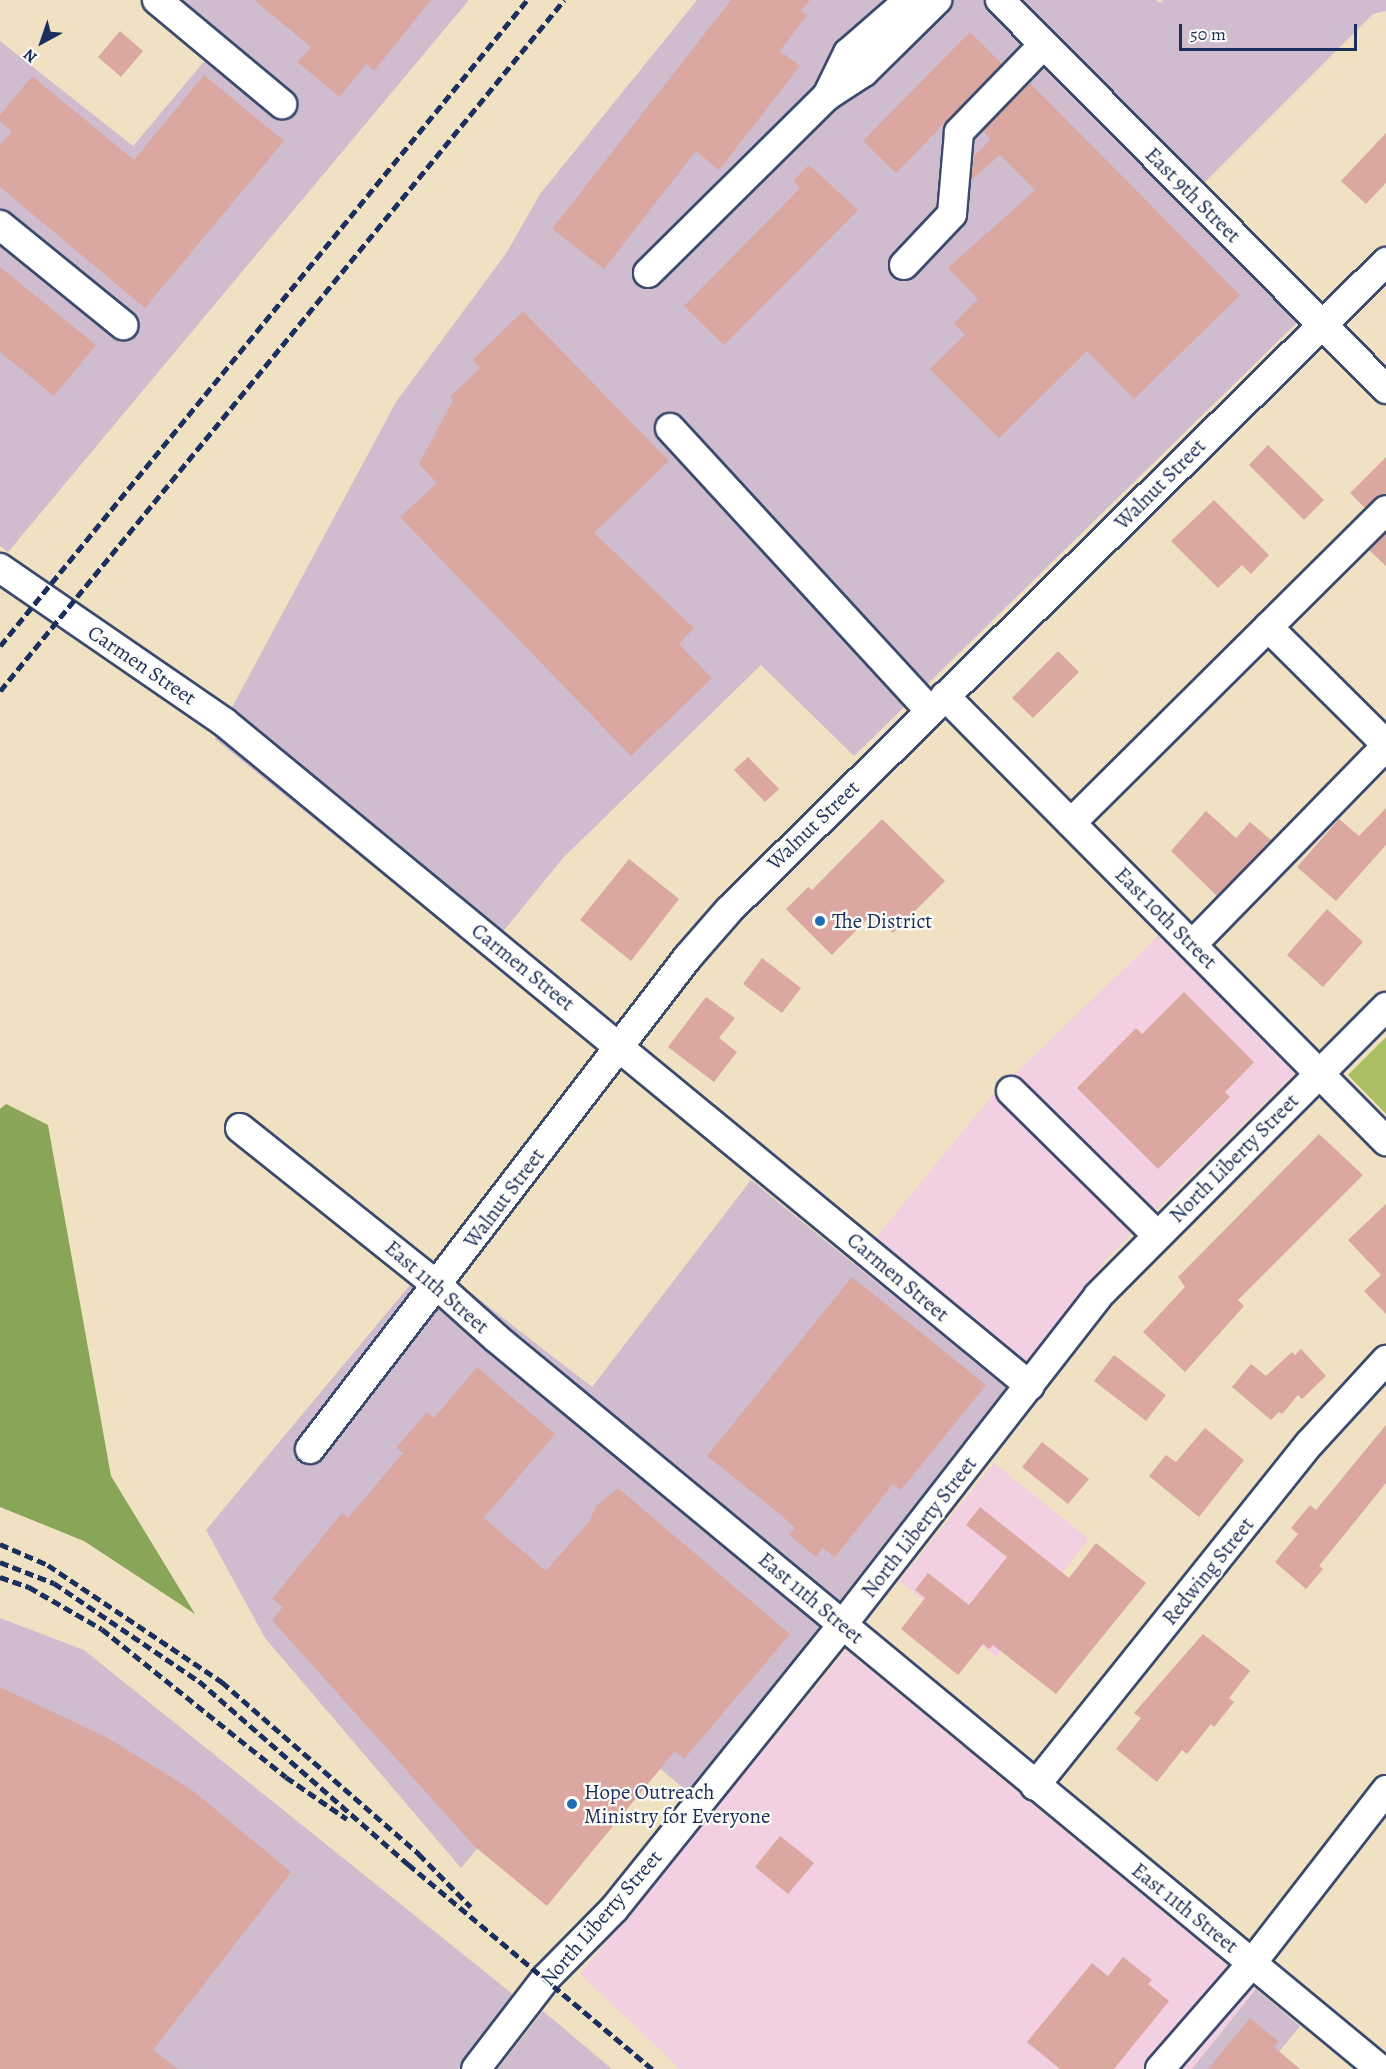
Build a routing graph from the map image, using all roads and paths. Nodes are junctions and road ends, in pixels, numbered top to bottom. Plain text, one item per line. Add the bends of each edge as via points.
1 (157, 0) edge
2 (909, 0) edge
3 (937, 0) edge
4 (1000, 0) edge
5 (1044, 44) junction
6 (827, 96) junction
7 (282, 104) dead end
8 (0, 225) edge
9 (1386, 262) edge
10 (904, 265) dead end
11 (648, 273) dead end
12 (123, 325) dead end
13 (1322, 325) junction
14 (1386, 389) edge
15 (670, 428) dead end
16 (1386, 510) edge
17 (0, 568) edge
18 (1268, 627) junction
19 (937, 704) junction
20 (1386, 745) edge
21 (1071, 823) junction
22 (1192, 945) junction
23 (1386, 1007) edge
24 (620, 1046) junction
25 (1319, 1073) junction
26 (1011, 1091) dead end
27 (240, 1128) dead end
28 (1386, 1141) edge
29 (1157, 1235) junction
30 (437, 1285) junction
31 (1386, 1360) edge
32 (1030, 1386) junction
33 (310, 1449) dead end
34 (843, 1624) junction
35 (1035, 1786) junction
36 (1386, 1791) edge
37 (1252, 1963) junction
38 (476, 2069) edge
39 (1160, 2069) edge
40 (1380, 2069) edge

1 - 7 street
2 - 6 street via 848,53
3 - 6 street via 864,72
4 - 5 street, East 9th Street
5 - 10 street via 959,132 952,214
5 - 13 street, East 9th Street
6 - 11 street
8 - 12 street
9 - 13 street, Walnut Street
13 - 14 street, East 9th Street
13 - 19 street, Walnut Street
15 - 19 street, East 10th Street
16 - 18 street
17 - 24 street, Carmen Street via 224,722
18 - 20 street
18 - 21 street
19 - 21 street, East 10th Street
19 - 24 street, Walnut Street via 729,910
20 - 22 street
21 - 22 street, East 10th Street
22 - 25 street, East 10th Street
23 - 25 street, North Liberty Street
24 - 30 street, Walnut Street
24 - 32 street, Carmen Street
25 - 28 street, East 10th Street
25 - 29 street, North Liberty Street
26 - 29 street
27 - 30 street, East 11th Street
29 - 32 street, North Liberty Street via 1098,1296
30 - 33 street, Walnut Street
30 - 34 street, East 11th Street
31 - 35 street, Redwing Street via 1310,1443
32 - 34 street, North Liberty Street
34 - 35 street, East 11th Street
34 - 38 street, North Liberty Street via 614,1909 546,1978
35 - 37 street, East 11th Street
36 - 37 street
37 - 39 street via 1229,1984
37 - 40 street, East 11th Street

